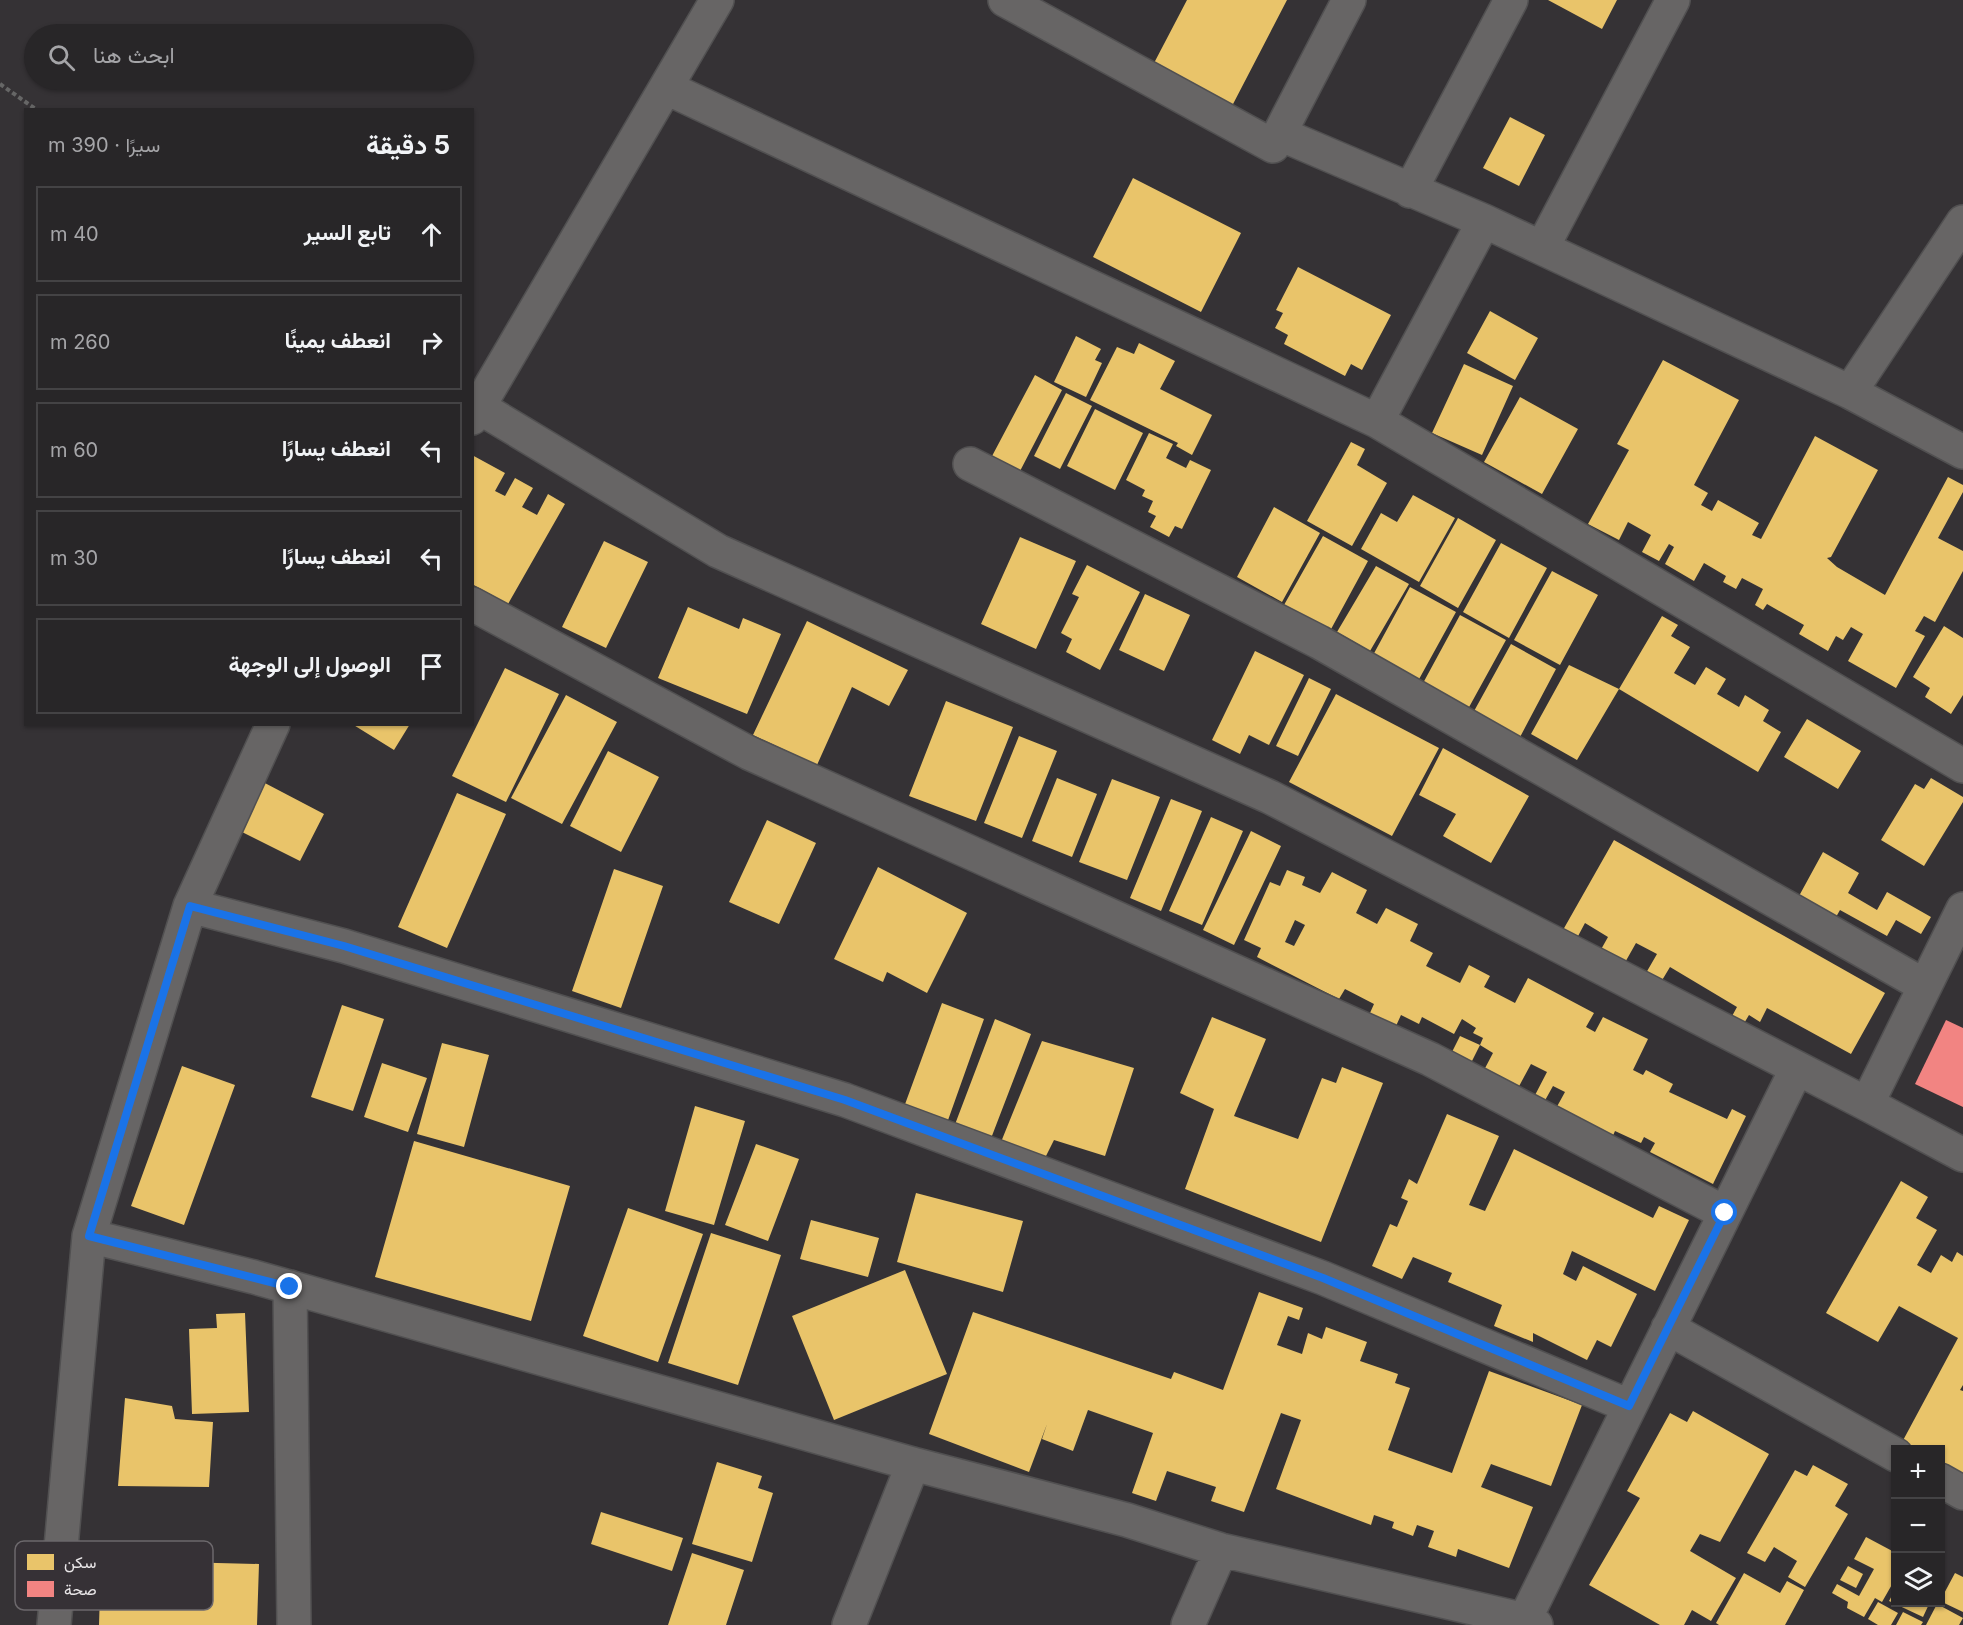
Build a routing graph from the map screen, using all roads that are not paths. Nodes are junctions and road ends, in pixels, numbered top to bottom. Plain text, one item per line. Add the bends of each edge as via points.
1 (717, 0) edge
2 (1005, 0) edge
3 (1349, 0) edge
4 (1511, 0) edge
5 (1673, 0) edge
6 (667, 88) junction
7 (1280, 134) junction
8 (1410, 191) junction
9 (1484, 220) junction
10 (1963, 222) edge
11 (1542, 248) junction
12 (1850, 393) junction
13 (475, 409) edge
14 (1377, 421) junction
15 (1963, 452) edge
16 (970, 464) dead end
17 (474, 605) edge
18 (272, 726) edge
19 (1963, 766) edge
20 (190, 906) junction
21 (1963, 909) edge
22 (1925, 986) junction
23 (1797, 1068) junction
24 (1867, 1104) junction
25 (1963, 1155) edge
26 (1725, 1213) junction
27 (89, 1236) junction
28 (290, 1287) junction
29 (1668, 1328) junction
30 (1629, 1406) junction
31 (1891, 1452) edge
32 (913, 1464) junction
33 (1945, 1482) edge
34 (1963, 1493) edge
35 (62, 1541) edge
36 (1221, 1550) junction
37 (55, 1610) edge
38 (1528, 1623) edge
39 (54, 1625) edge
40 (294, 1625) edge
41 (849, 1625) edge
42 (1188, 1625) edge

1 - 6 street
2 - 7 street via 1274,146
3 - 7 street
4 - 8 street
5 - 11 street
6 - 13 street
6 - 14 street
7 - 8 street
8 - 9 street
9 - 11 street
9 - 14 street
10 - 12 street
11 - 12 street
12 - 15 street
13 - 23 street via 718,551 1270,797
14 - 19 street
16 - 22 street via 1319,642
17 - 26 street via 749,753 1430,1059
18 - 20 street
20 - 27 street
20 - 30 street via 344,946 845,1100 1323,1278
21 - 22 street
22 - 24 street
23 - 24 street
23 - 26 street
24 - 25 street
26 - 29 street
27 - 28 street
27 - 35 street
28 - 32 street
28 - 40 street
29 - 30 street
29 - 31 street
30 - 38 street
32 - 36 street via 1127,1520
32 - 41 street
33 - 34 street
36 - 38 street
36 - 42 street
37 - 39 street

